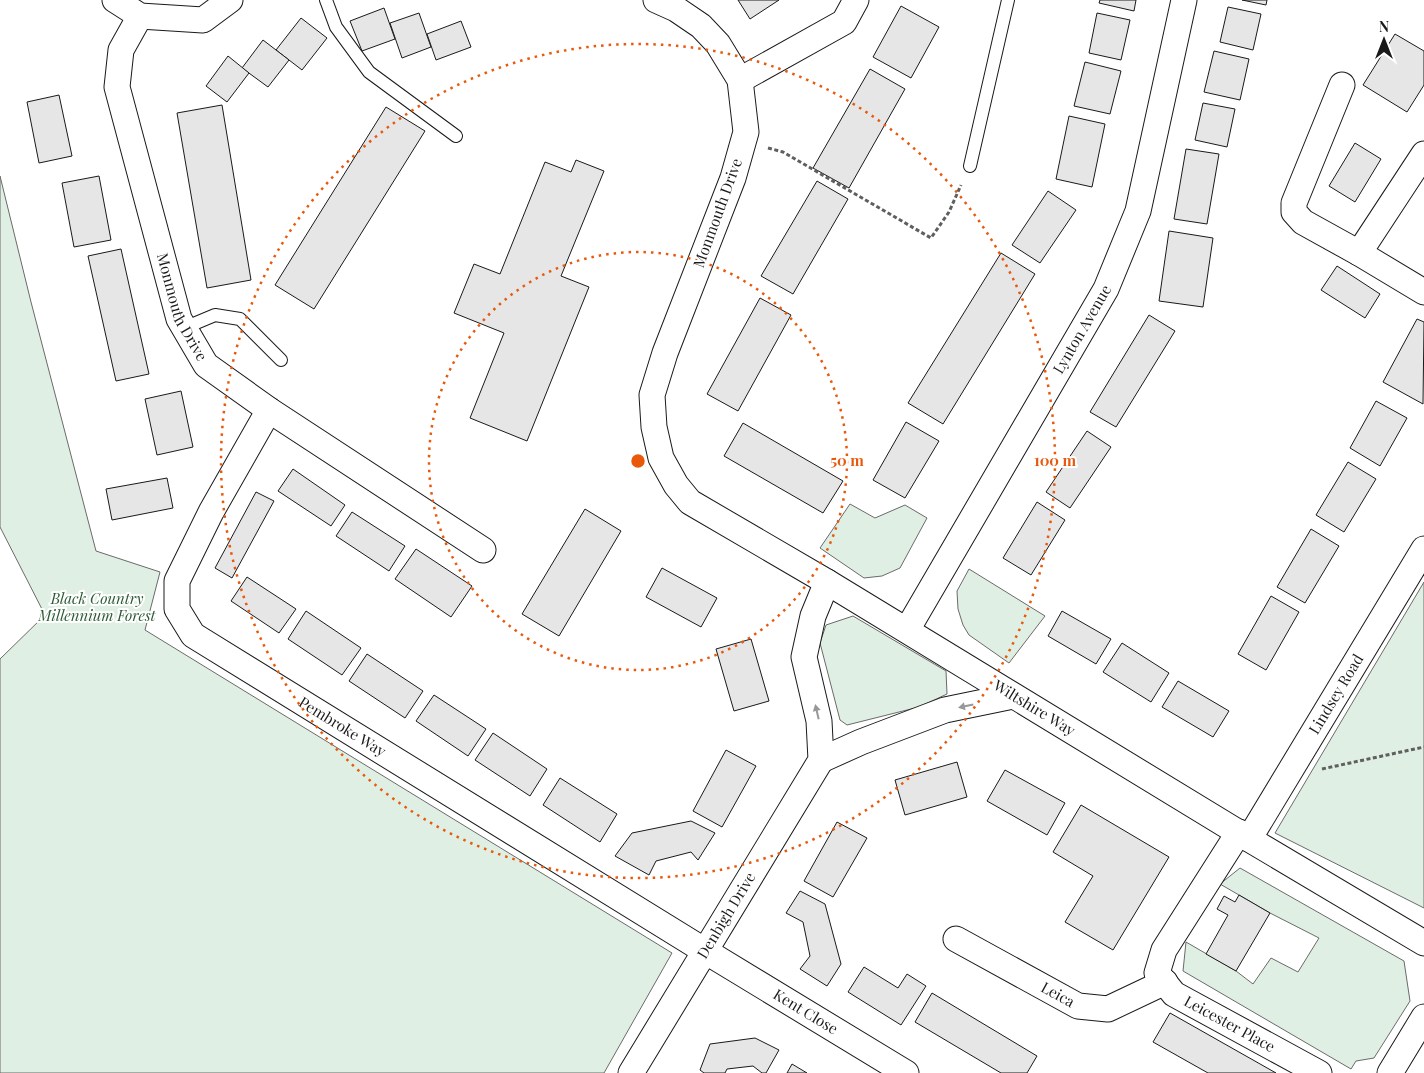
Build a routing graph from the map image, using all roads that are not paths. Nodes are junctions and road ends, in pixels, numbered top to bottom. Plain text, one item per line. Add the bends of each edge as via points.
1 (115, 0) edge
2 (230, 0) edge
3 (326, 0) edge
4 (656, 0) edge
5 (856, 0) edge
6 (1008, 0) edge
7 (1184, 0) edge
8 (140, 16) junction
9 (740, 80) junction
10 (1342, 85) dead end
11 (456, 136) dead end
12 (1424, 154) edge
13 (970, 166) road end
14 (1360, 253) junction
15 (1424, 292) edge
16 (184, 328) junction
17 (281, 360) dead end
18 (269, 410) junction
19 (661, 458) joint
20 (1424, 549) edge
21 (483, 550) dead end
22 (827, 582) junction
23 (907, 630) junction
24 (1013, 696) junction
25 (821, 760) junction
26 (1244, 836) junction
27 (956, 939) dead end
28 (1424, 943) edge
29 (705, 951) junction
30 (1165, 982) junction
31 (1424, 1017) edge
32 (631, 1073) edge
33 (906, 1073) edge
34 (1319, 1073) edge
35 (1390, 1073) edge

1 - 8 street
2 - 8 street via 203,20
3 - 11 lane via 336,26 369,72
4 - 9 street, Monmouth Drive via 701,26 718,44
5 - 9 street via 844,22
6 - 13 lane
7 - 23 street, Lynton Avenue via 1138,211 1106,289
8 - 16 street, Monmouth Drive via 121,50 117,87 179,320
9 - 19 street, Monmouth Drive via 746,132 744,141 652,395 654,427
10 - 14 street via 1294,203 1294,212 1302,222
12 - 14 street
14 - 15 street
16 - 17 lane via 215,315 240,318
16 - 18 street, Monmouth Drive via 206,365
18 - 21 street, Monmouth Drive
18 - 29 street, Pembroke Way via 211,512 177,581 177,609 193,635
19 - 22 street, Wiltshire Way via 690,502
20 - 26 street, Lindsey Road via 1287,777
22 - 23 street, Wiltshire Way
25 -> 22 street via 819,721 804,657 813,616
23 - 24 street, Wiltshire Way
24 -> 25 street via 945,710
24 - 26 street, Wiltshire Way
25 - 29 street, Denbigh Drive
26 - 28 street, Wiltshire Way
26 - 30 street via 1164,950 1157,972
27 - 30 street, Leica via 1078,1006 1108,1009
29 - 32 street, Denbigh Drive
29 - 33 street, Kent Close
30 - 34 street, Leicester Place via 1174,994
31 - 35 street

